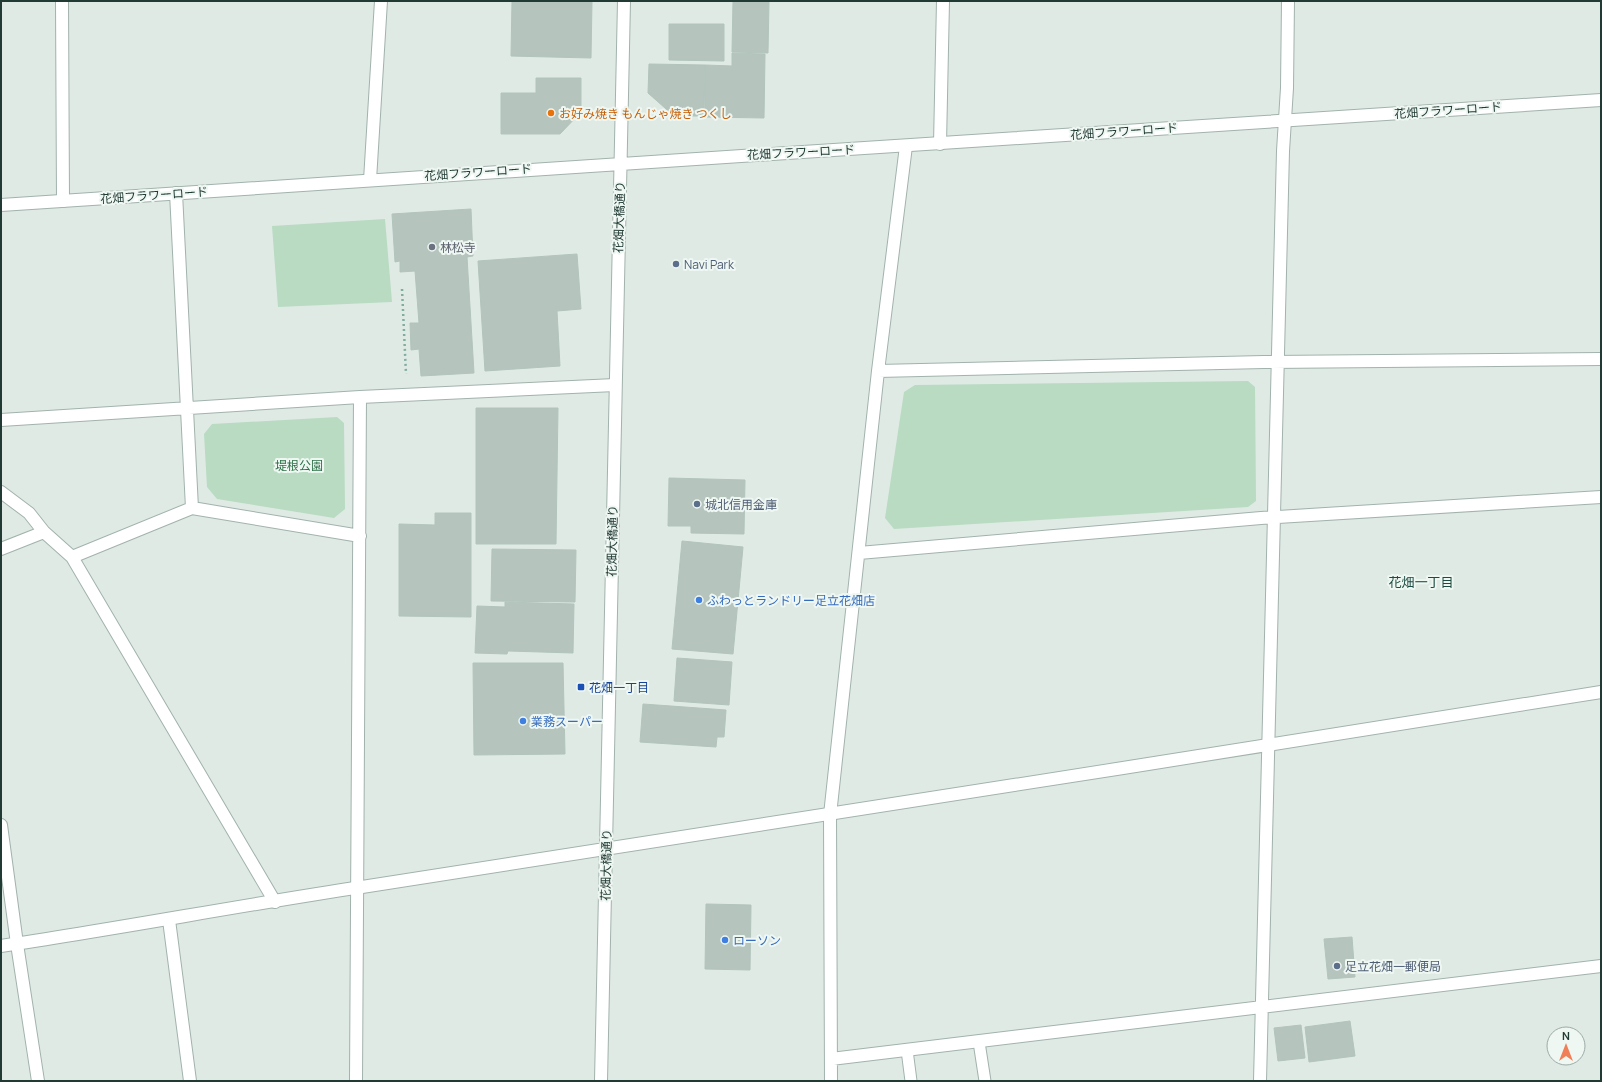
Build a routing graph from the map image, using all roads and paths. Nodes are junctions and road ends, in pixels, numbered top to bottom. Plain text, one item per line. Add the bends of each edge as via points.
1 (62, 1) edge
2 (381, 1) edge
3 (624, 1) edge
4 (943, 1) edge
5 (1288, 1) edge
6 (1601, 100) edge
7 (1285, 120) junction
8 (940, 144) junction
9 (906, 146) junction
10 (621, 163) junction
11 (370, 180) junction
12 (176, 194) junction
13 (63, 201) junction
14 (1, 205) edge
15 (402, 289) dead end
16 (1601, 359) edge
17 (1277, 362) junction
18 (878, 371) junction
19 (615, 385) junction
20 (407, 395) junction
21 (360, 397) junction
22 (186, 407) junction
23 (1, 420) edge
24 (1, 492) edge
25 (1601, 497) edge
26 (192, 508) junction
27 (1274, 517) junction
28 (44, 532) junction
29 (360, 536) junction
30 (1, 549) edge
31 (859, 553) junction
32 (72, 557) junction
33 (1601, 692) edge
34 (1268, 746) junction
35 (830, 815) junction
36 (1, 825) edge
37 (607, 850) junction
38 (357, 887) junction
39 (274, 902) junction
40 (169, 920) junction
41 (17, 944) junction
42 (1, 946) edge
43 (1601, 966) edge
44 (1261, 1008) junction
45 (979, 1042) junction
46 (907, 1050) junction
47 (831, 1059) junction
48 (38, 1081) edge
49 (190, 1081) edge
50 (356, 1081) edge
51 (601, 1081) edge
52 (831, 1081) edge
53 (911, 1081) edge
54 (985, 1081) edge
55 (1260, 1081) edge

1 - 13 street
2 - 11 street
3 - 10 street, 花畑大橋通り
4 - 8 street
5 - 7 street
6 - 7 street, 花畑フラワーロード
7 - 8 street, 花畑フラワーロード
7 - 17 street
8 - 9 street, 花畑フラワーロード
9 - 10 street, 花畑フラワーロード
9 - 18 street
10 - 11 street, 花畑フラワーロード
10 - 19 street, 花畑大橋通り
11 - 12 street, 花畑フラワーロード
12 - 13 street, 花畑フラワーロード
12 - 22 street
13 - 14 street, 花畑フラワーロード
15 - 20 path
16 - 17 street
17 - 18 street
17 - 27 street
18 - 31 street
19 - 20 street
19 - 37 street, 花畑大橋通り
20 - 21 street
21 - 22 street
21 - 29 street
22 - 23 street
22 - 26 street
24 - 28 street via 29,512
25 - 27 street
26 - 29 street
26 - 32 street
27 - 31 street
27 - 34 street
28 - 30 street
28 - 32 street
29 - 38 street
31 - 35 street
32 - 39 street
33 - 34 street
34 - 35 street
34 - 44 street
35 - 37 street
35 - 47 street
36 - 41 street
37 - 38 street
37 - 51 street, 花畑大橋通り
38 - 39 street
38 - 50 street
39 - 40 street
40 - 41 street
40 - 49 street
41 - 42 street
41 - 48 street
43 - 44 street
44 - 45 street
44 - 55 street
45 - 46 street
45 - 54 lane
46 - 47 street
46 - 53 lane
47 - 52 street

